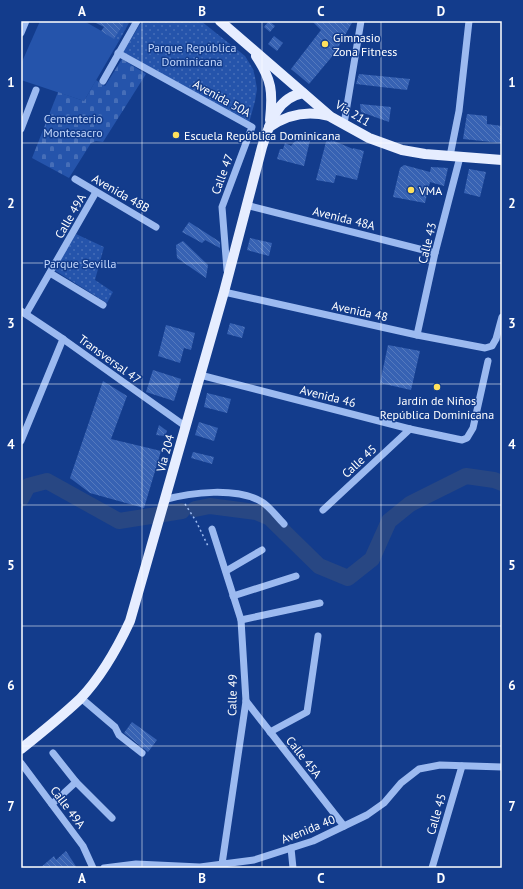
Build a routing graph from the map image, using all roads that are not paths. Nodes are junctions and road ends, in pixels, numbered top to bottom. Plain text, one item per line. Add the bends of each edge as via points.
1 (26, 21) edge
2 (137, 21) edge
3 (220, 21) edge
4 (361, 21) edge
5 (469, 21) edge
6 (21, 33) edge
7 (248, 44) junction
8 (118, 53) junction
9 (103, 81) dead end
10 (36, 90) dead end
11 (303, 93) junction
12 (21, 106) edge
13 (29, 110) junction
14 (331, 116) junction
15 (344, 124) junction
16 (252, 127) joint
17 (269, 127) junction
18 (21, 129) edge
19 (455, 157) junction
20 (502, 160) edge
21 (74, 179) dead end
22 (96, 192) junction
23 (246, 204) junction
24 (156, 226) dead end
25 (435, 253) junction
26 (50, 273) junction
27 (228, 277) junction
28 (224, 292) junction
29 (103, 305) dead end
30 (23, 312) edge
31 (502, 317) edge
32 (417, 334) junction
33 (63, 339) junction
34 (488, 361) dead end
35 (200, 375) junction
36 (185, 426) junction
37 (410, 429) junction
38 (21, 441) edge
39 (163, 503) junction
40 (323, 510) dead end
41 (284, 524) dead end
42 (212, 529) dead end
43 (262, 550) dead end
44 (226, 571) junction
45 (296, 576) dead end
46 (233, 596) junction
47 (320, 603) dead end
48 (240, 620) junction
49 (318, 636) dead end
50 (81, 698) junction
51 (246, 701) junction
52 (270, 732) junction
53 (21, 749) edge
54 (53, 753) dead end
55 (142, 753) dead end
56 (21, 763) edge
57 (462, 766) junction
58 (502, 767) edge
59 (76, 782) junction
60 (52, 804) junction
61 (112, 818) dead end
62 (344, 826) junction
63 (291, 848) junction
64 (222, 864) junction
65 (200, 867) edge
66 (93, 868) edge
67 (104, 868) edge
68 (293, 868) edge
69 (432, 868) edge

1 - 6 street
2 - 8 street
3 - 7 main road, Vía 211
4 - 15 street
5 - 19 street, Calle 43
7 - 11 main road, Vía 211
7 - 17 main road via 265,69 271,85
8 - 9 street
8 - 16 street, Avenida 50A
10 - 13 street
11 - 14 main road, Vía 211
11 - 17 main road, Vía 204 via 286,99
12 - 13 street
13 - 18 street
14 - 15 main road, Vía 211
14 - 17 main road via 304,113 285,118
15 - 19 main road, Vía 211 via 369,138 402,150
16 - 27 street, Calle 47 via 222,206
17 - 23 main road, Vía 204
19 - 20 main road, Vía 211
19 - 25 street, Calle 43
21 - 22 street, Avenida 48B
22 - 24 street, Avenida 48B
22 - 26 street, Calle 49A
23 - 25 street, Avenida 48A
23 - 27 main road, Vía 204
25 - 32 street, Calle 43
26 - 29 street
26 - 30 street, Calle 49A
27 - 28 main road, Vía 204
28 - 32 street, Avenida 48
28 - 35 main road, Vía 204
30 - 33 street, Transversal 47
31 - 32 street, Avenida 48 via 496,339 492,346 485,348
33 - 36 street, Transversal 47
33 - 38 street
34 - 37 street, Avenida 46 via 473,428 467,438 462,440
35 - 36 main road, Vía 204
35 - 37 street, Avenida 46
36 - 39 main road, Vía 204
37 - 40 street, Calle 45
39 - 41 street via 179,496 219,492 246,495 262,502
39 - 50 main road, Vía 204 via 130,621 121,642
42 - 44 street, Calle 49
43 - 44 street
44 - 46 street, Calle 49
45 - 46 street
46 - 48 street, Calle 49
47 - 48 street
48 - 51 street, Calle 49
49 - 52 street via 307,712
50 - 53 main road, Vía 204
50 - 55 street via 115,727 119,735
51 - 52 street, Calle 45A
51 - 64 street, Calle 49
52 - 62 street, Calle 45A
54 - 59 street
56 - 60 street, Calle 49A
57 - 58 street, Avenida 40
57 - 62 street, Avenida 40 via 440,765 419,769 401,783 384,803
57 - 69 street, Calle 45
59 - 60 street
59 - 61 street
60 - 66 street, Calle 49A via 84,846
62 - 63 street, Avenida 40
63 - 64 street, Avenida 40 via 254,860
63 - 68 street
64 - 65 street, Avenida 40
65 - 67 street, Avenida 40 via 136,864

